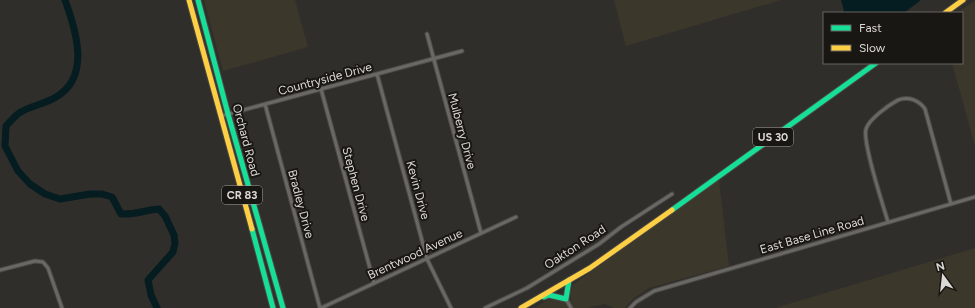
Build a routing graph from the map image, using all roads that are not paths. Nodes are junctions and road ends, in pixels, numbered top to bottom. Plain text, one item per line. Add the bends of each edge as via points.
1 (189, 0) edge
2 (198, 0) edge
3 (963, 0) edge
4 (946, 12) edge
5 (427, 34) dead end
6 (462, 51) dead end
7 (433, 59) junction
8 (875, 64) edge
9 (377, 74) junction
10 (321, 89) junction
11 (265, 104) junction
12 (228, 114) junction
13 (221, 116) junction
14 (672, 194) dead end
15 (975, 197) edge
16 (951, 204) junction
17 (516, 217) dead end
18 (888, 222) junction
19 (481, 233) junction
20 (427, 259) junction
21 (0, 270) edge
22 (569, 280) junction
23 (374, 283) junction
24 (539, 298) junction
25 (566, 299) junction
26 (62, 308) edge
27 (273, 308) edge
28 (283, 308) edge
29 (321, 308) edge
30 (451, 308) edge
31 (485, 308) edge
32 (521, 308) edge
33 (571, 308) edge
34 (630, 308) edge

1 - 13 main road, Orchard Road / CR 83
2 - 12 main road, Orchard Road / CR 83
3 - 4 main road
5 - 7 street, Mulberry Drive
6 - 7 street, Countryside Drive
7 - 9 street, Countryside Drive
7 - 19 street, Mulberry Drive
8 - 22 main road, US 30 via 615,251
9 - 10 street, Countryside Drive
9 - 20 street, Kevin Drive
10 - 11 street, Countryside Drive
10 - 23 street, Stephen Drive
11 - 12 street, Countryside Drive
11 - 29 street, Bradley Drive
12 - 13 street, Countryside Drive
12 - 28 main road, Orchard Road / CR 83
13 - 27 main road, Orchard Road / CR 83
14 - 31 street, Oakton Road via 621,226 599,244 527,288
15 - 16 street, East Base Line Road
16 - 18 street, East Base Line Road
16 - 18 street via 925,109 917,101 903,99 870,120 865,133
17 - 19 street, Brentwood Avenue
18 - 34 street, East Base Line Road via 654,291
19 - 20 street, Brentwood Avenue
20 - 23 street, Brentwood Avenue
20 - 30 street, Kevin Drive
21 - 26 street via 35,261 43,262 48,268
22 - 24 main road, US 30
22 - 25 main road
23 - 29 street, Brentwood Avenue
24 - 25 main road via 549,295
24 - 32 main road, US 30
25 - 33 street

